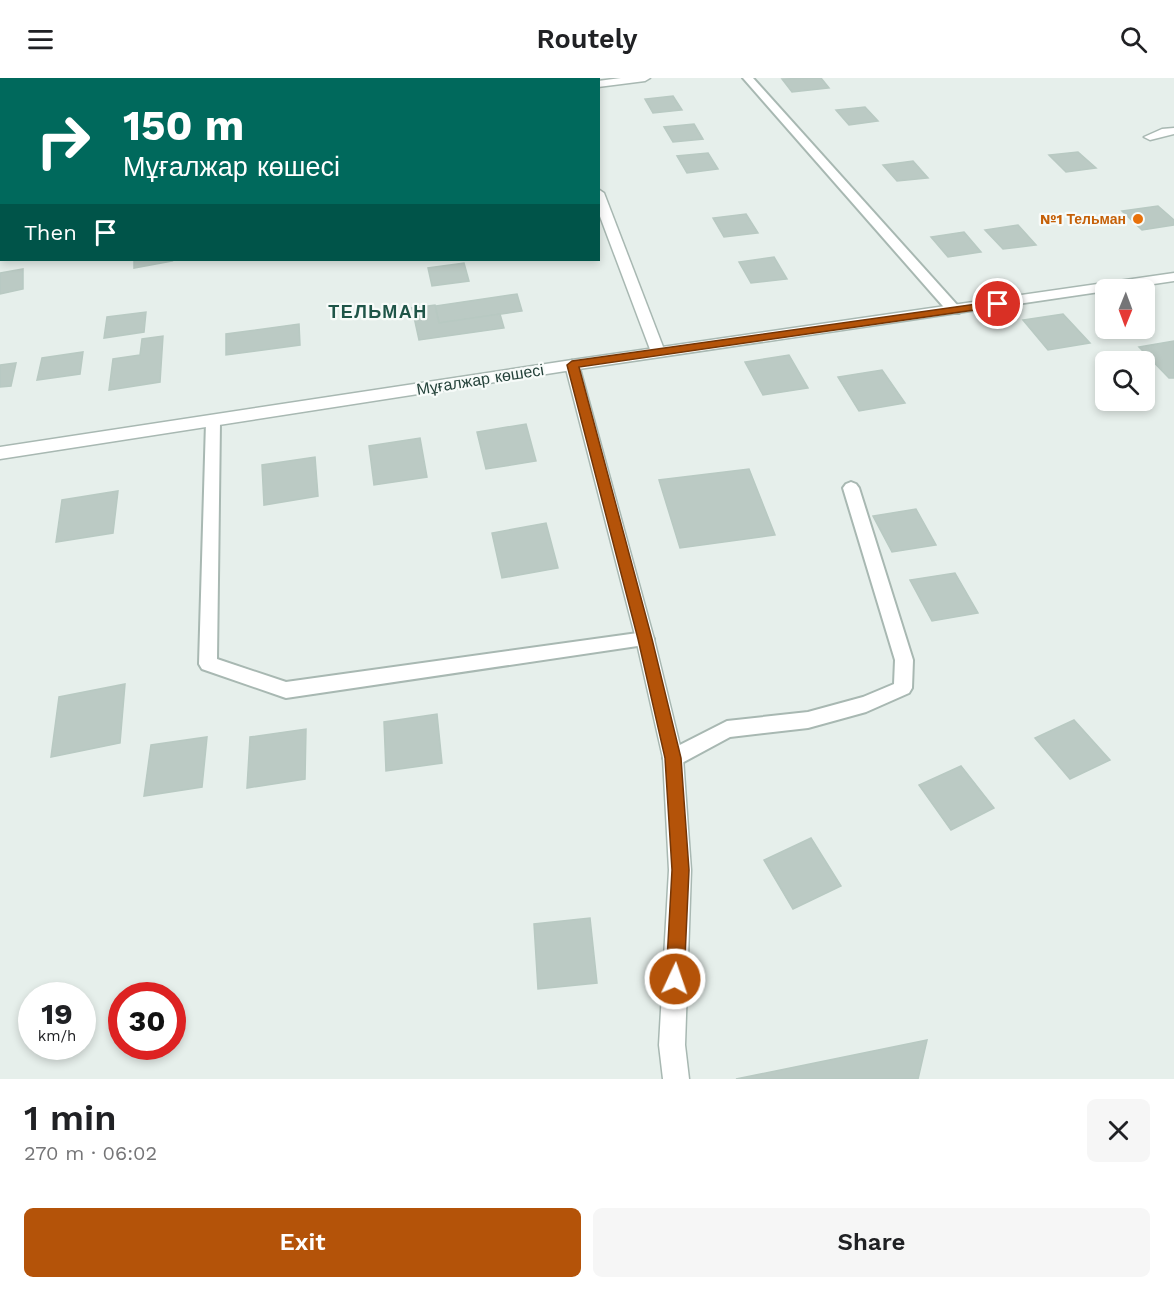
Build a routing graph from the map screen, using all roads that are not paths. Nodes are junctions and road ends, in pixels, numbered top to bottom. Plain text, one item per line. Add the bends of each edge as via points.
1 (645, 78) edge
2 (748, 78) edge
3 (600, 84) edge
4 (1174, 131) edge
5 (1150, 137) dead end
6 (600, 198) edge
7 (1174, 277) edge
8 (954, 310) junction
9 (658, 352) junction
10 (572, 365) junction
11 (213, 422) junction
12 (0, 453) edge
13 (851, 488) dead end
14 (645, 639) junction
15 (673, 758) junction
16 (676, 1079) edge

1 - 3 street
2 - 8 lane
4 - 5 street
6 - 9 street
7 - 8 street, Мұғалжар көшесі
8 - 9 street, Мұғалжар көшесі
9 - 10 street, Мұғалжар көшесі
10 - 11 street, Мұғалжар көшесі
10 - 14 street
11 - 12 street, Мұғалжар көшесі
11 - 14 lane via 208,664 286,690
13 - 15 lane via 904,660 903,688 866,704 808,720 727,729
14 - 15 street
15 - 16 street via 681,870 672,1045

